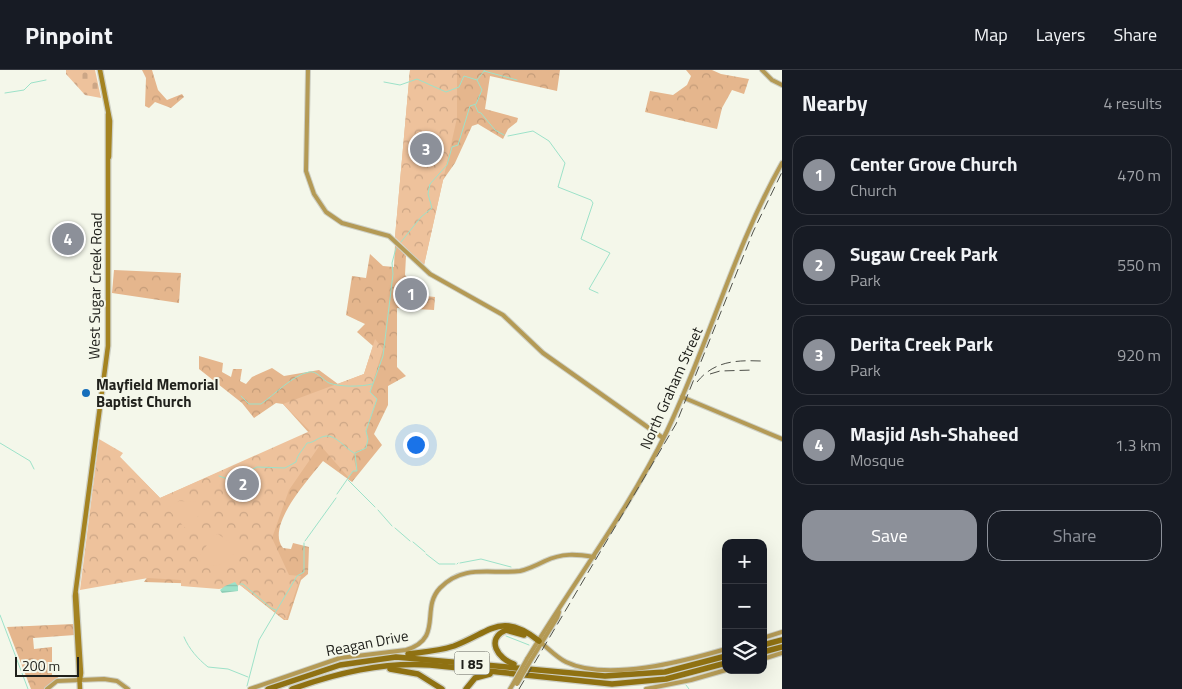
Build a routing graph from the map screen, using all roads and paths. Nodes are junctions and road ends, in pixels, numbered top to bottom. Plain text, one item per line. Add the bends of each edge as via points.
1 (100, 70) edge
2 (308, 70) edge
3 (762, 70) edge
4 (782, 85) edge
5 (782, 163) edge
6 (682, 397) junction
7 (663, 438) junction
8 (782, 440) edge
9 (594, 557) junction
10 (782, 632) edge
11 (767, 637) edge
12 (782, 640) edge
13 (540, 642) junction
14 (767, 644) edge
15 (782, 647) edge
16 (722, 650) edge
17 (767, 651) edge
18 (782, 654) edge
19 (396, 657) junction
20 (722, 657) edge
21 (767, 658) edge
22 (722, 664) edge
23 (363, 669) junction
24 (548, 670) junction
25 (722, 671) edge
26 (513, 674) junction
27 (80, 680) junction
28 (515, 684) junction
29 (46, 689) edge
30 (80, 689) edge
31 (128, 689) edge
32 (250, 689) edge
33 (268, 689) edge
34 (292, 689) edge
35 (442, 689) edge
36 (466, 689) edge
37 (510, 689) edge
38 (514, 689) edge
39 (646, 689) edge

1 - 27 main road, West Sugar Creek Road via 108,114 107,357 76,594
2 - 7 street via 306,171 314,194 326,212 342,223 389,236 430,274 503,315 543,353
3 - 4 street
5 - 6 street, North Graham Street via 749,230
6 - 7 street, North Graham Street
6 - 8 street
7 - 9 street, North Graham Street
9 - 13 street, North Graham Street
9 - 32 street, Reagan Drive via 556,556 522,570 483,570 462,575 445,583 436,592 429,631 415,646 406,650 340,658
10 - 11 street
12 - 14 highway
13 - 16 street via 573,664 605,669 659,666
13 - 19 highway via 516,626 501,626 444,649
13 - 24 highway via 509,630 498,636 495,646 500,656 511,663
13 - 28 street, North Graham Street, bridge
15 - 17 highway
18 - 21 street
19 - 24 highway, I 85
19 - 33 highway, I 85 via 335,666
20 - 24 highway, I 85 via 679,670 640,675 605,676
22 - 26 highway, I 85 via 673,678 634,683 594,683
23 - 26 highway, I 85 via 418,664
23 - 34 highway, I 85
23 - 35 highway via 406,671 424,677
25 - 39 street
26 - 36 highway via 479,676
27 - 29 street via 58,681
27 - 30 main road, West Sugar Creek Road
27 - 31 street via 113,679
28 - 37 street, North Graham Street
28 - 38 street, North Graham Street

